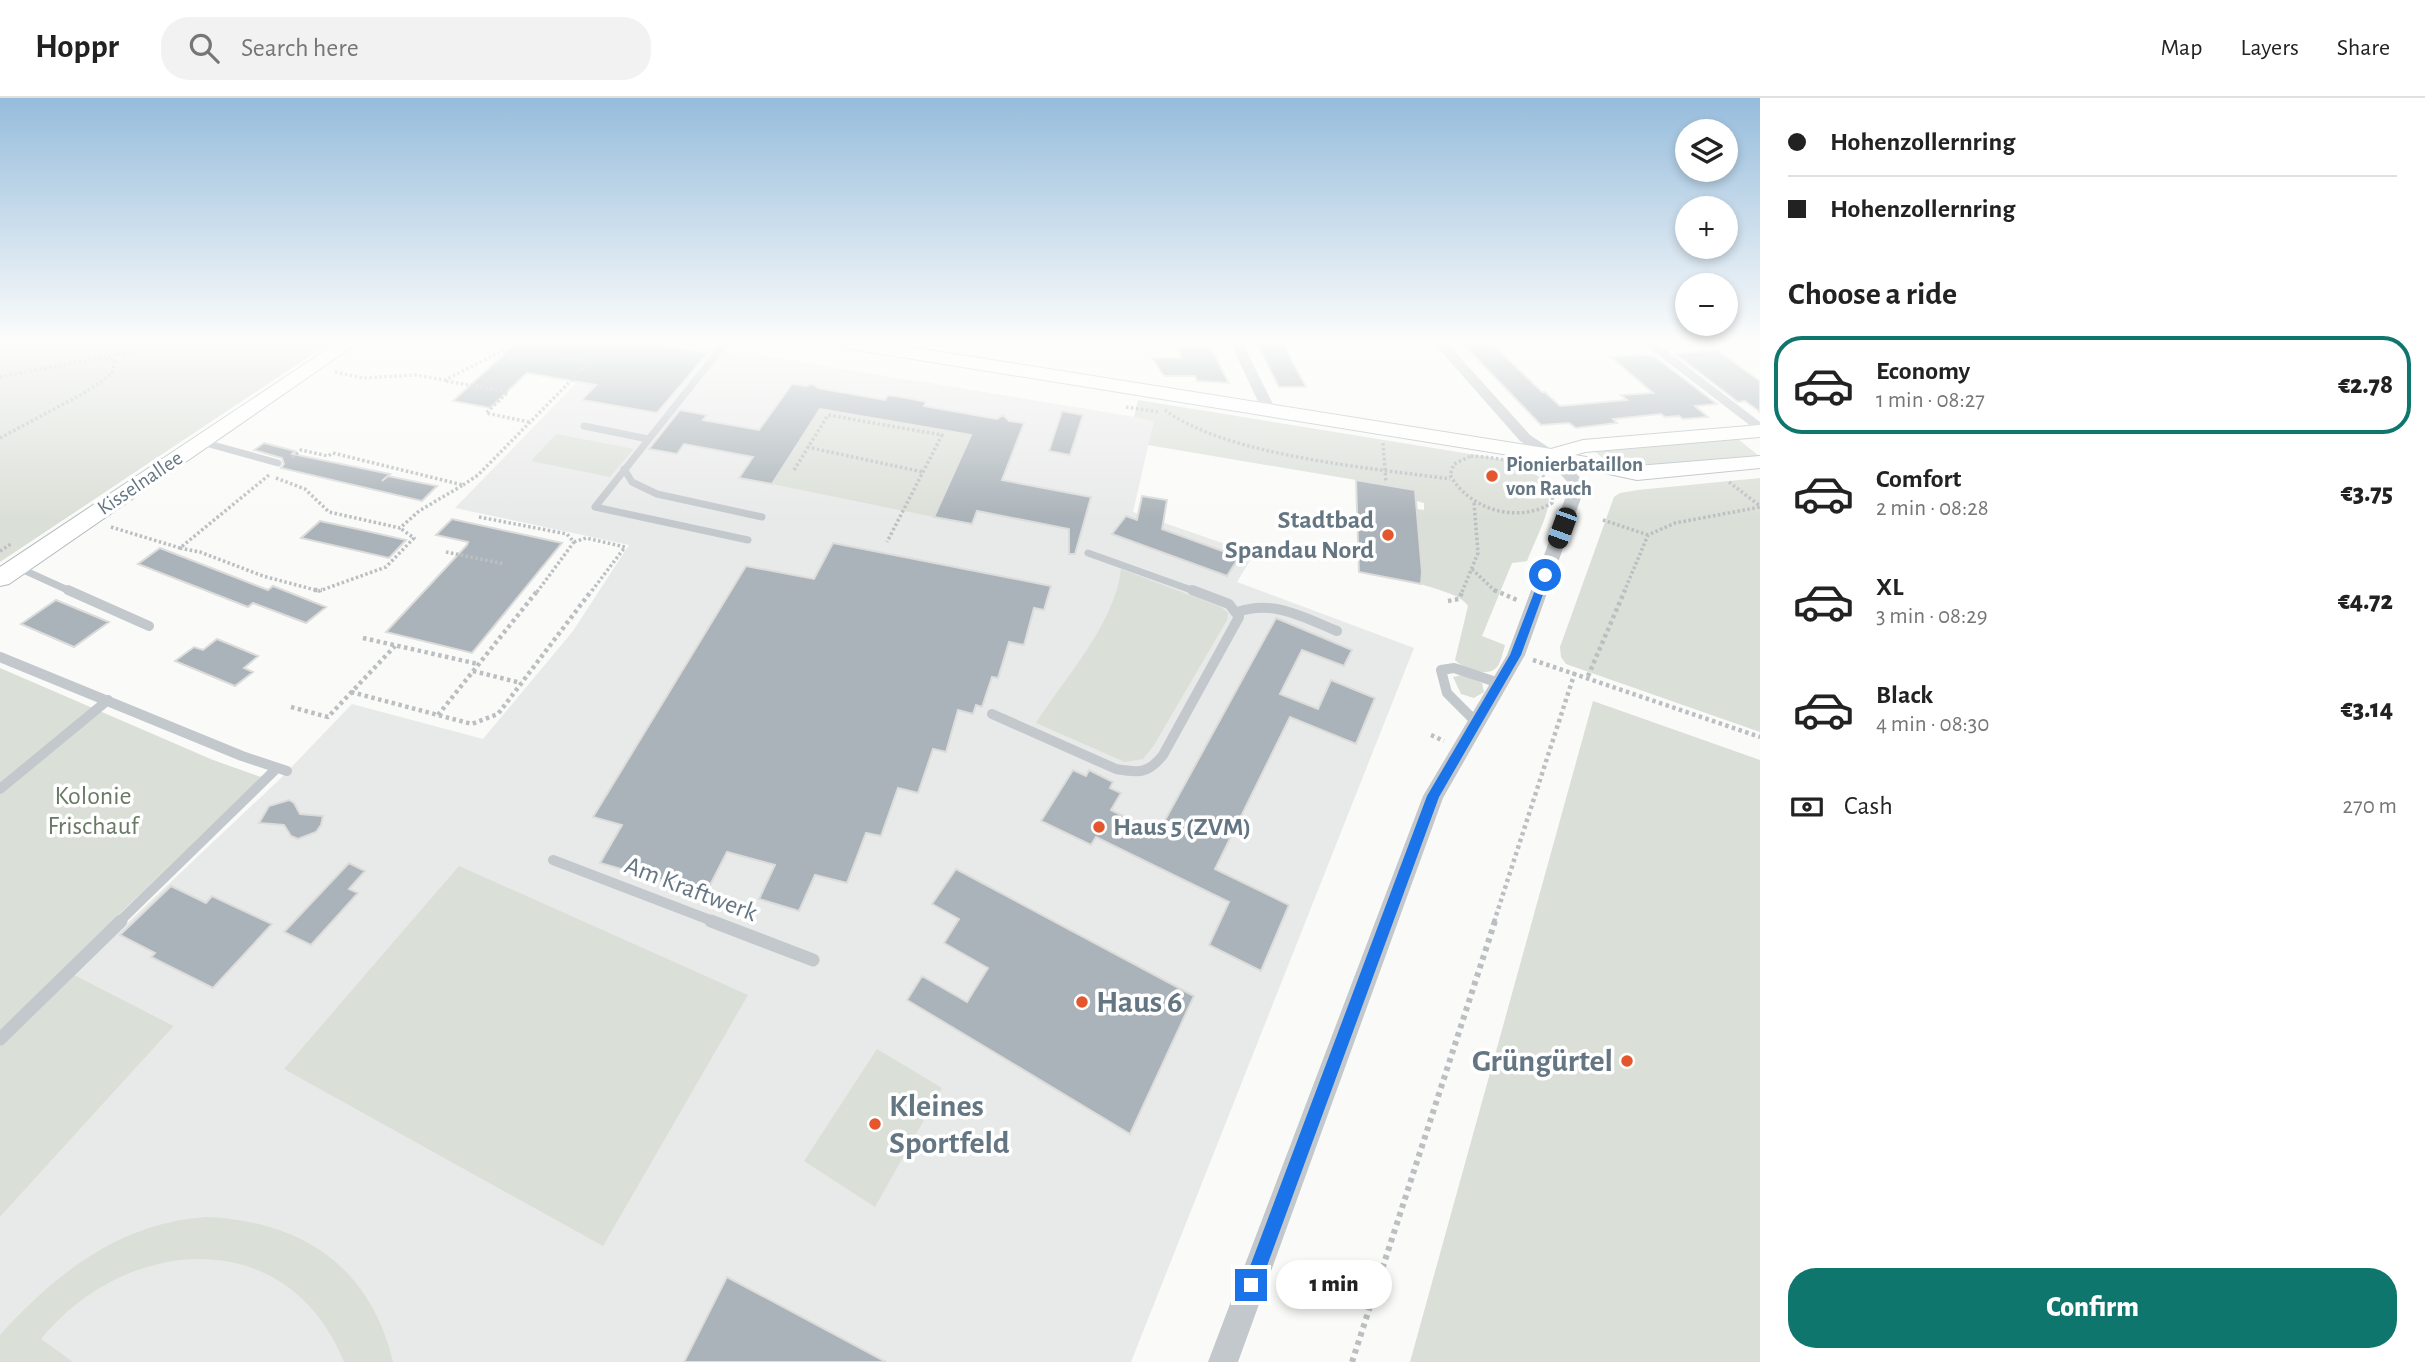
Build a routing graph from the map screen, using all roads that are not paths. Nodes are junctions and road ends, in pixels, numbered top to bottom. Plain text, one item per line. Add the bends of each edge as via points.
1 (263, 401) edge
2 (679, 401) edge
3 (1213, 401) edge
4 (1265, 401) edge
5 (1492, 401) edge
6 (1723, 401) edge
7 (1269, 410) junction
8 (584, 426) dead end
9 (1760, 430) edge
10 (648, 439) junction
11 (202, 442) junction
12 (1552, 456) junction
13 (1760, 462) edge
14 (279, 466) road end
15 (624, 469) junction
16 (762, 517) dead end
17 (748, 540) dead end
18 (1088, 553) dead end
19 (8, 572) edge
20 (1238, 612) junction
21 (149, 626) dead end
22 (1337, 631) dead end
23 (0, 657) edge
24 (1499, 683) junction
25 (108, 700) junction
26 (992, 714) dead end
27 (1476, 722) junction
28 (0, 789) edge
29 (553, 860) dead end
30 (813, 960) dead end
31 (0, 1039) edge
32 (1223, 1362) edge

1 - 11 street, Kisselnallee
2 - 10 lane
3 - 7 street
4 - 7 street
5 - 12 street via 1525,438
6 - 9 street
7 - 12 street
8 - 10 lane
9 - 12 street via 1583,446
10 - 15 lane
11 - 14 lane
11 - 19 street, Kisselnallee
12 - 13 street via 1637,473
12 - 24 street via 1578,485 1516,655
15 - 16 lane via 632,482 657,494
15 - 17 lane via 594,507
18 - 20 lane via 1213,597
19 - 21 lane
20 - 22 lane via 1251,605 1266,605
20 - 26 lane via 1153,768 1135,772 1116,769
23 - 25 lane
24 - 27 street
24 - 27 lane via 1454,668 1441,670 1449,696
25 - 28 lane
25 - 31 lane via 282,769
27 - 32 street via 1433,796
29 - 30 lane, Am Kraftwerk

